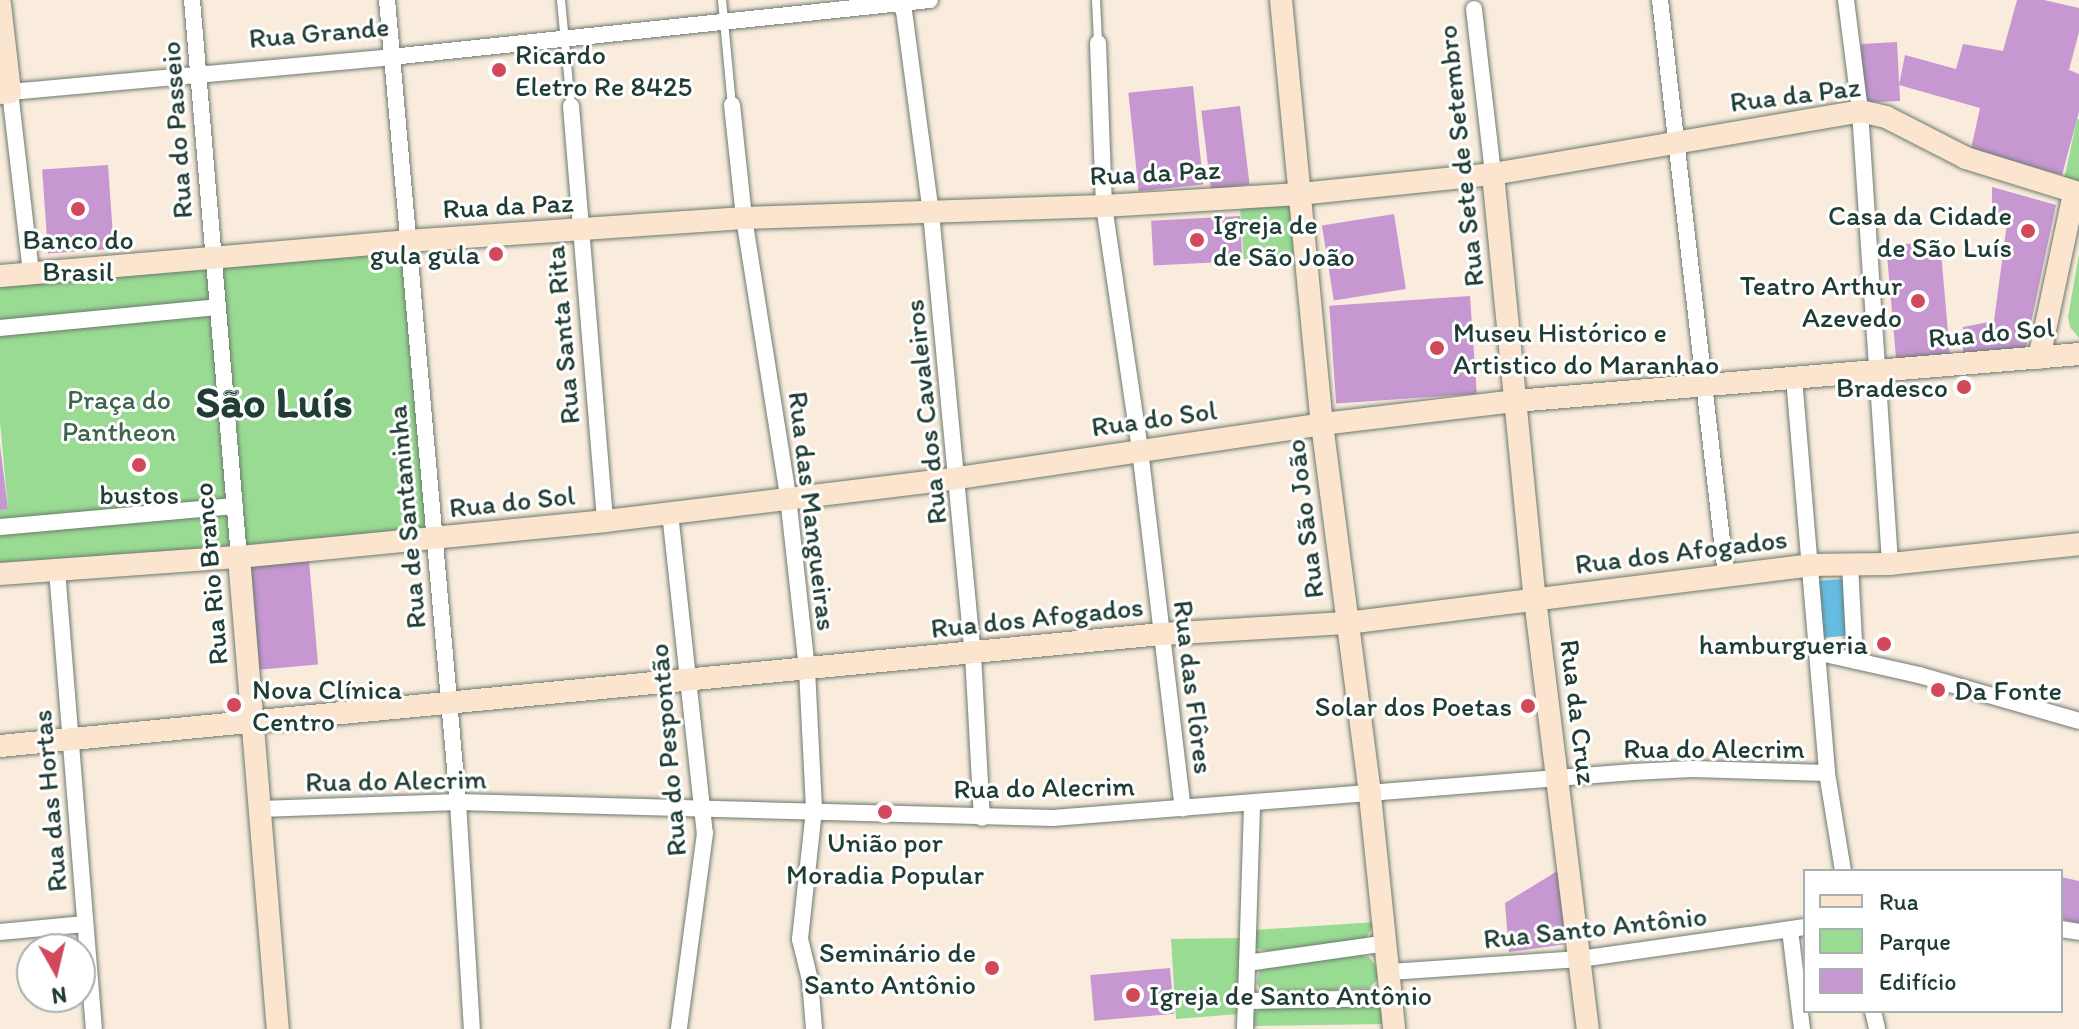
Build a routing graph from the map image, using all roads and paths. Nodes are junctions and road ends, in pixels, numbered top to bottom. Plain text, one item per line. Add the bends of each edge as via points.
1 (192, 0) edge
2 (387, 0) edge
3 (561, 0) edge
4 (722, 0) edge
5 (930, 0) edge
6 (1096, 0) edge
7 (1281, 0) edge
8 (1660, 0) edge
9 (1846, 0) edge
10 (898, 2) edge
11 (0, 4) edge
12 (1474, 4) edge
13 (724, 20) junction
14 (566, 39) junction
15 (1098, 43) joint
16 (391, 57) junction
17 (198, 73) junction
18 (5, 92) edge
19 (732, 105) joint
20 (571, 106) joint
21 (1860, 111) junction
22 (1675, 140) junction
23 (1493, 174) junction
24 (2077, 193) edge
25 (1300, 194) junction
26 (1104, 206) junction
27 (931, 213) junction
28 (744, 218) junction
29 (579, 232) junction
30 (407, 241) junction
31 (212, 257) junction
32 (31, 273) junction
33 (0, 276) edge
34 (217, 307) junction
35 (0, 328) edge
36 (2079, 354) edge
37 (2039, 358) junction
38 (1879, 372) junction
39 (1794, 378) junction
40 (1705, 384) junction
41 (1516, 401) junction
42 (1322, 424) junction
43 (1140, 450) junction
44 (958, 478) junction
45 (788, 497) junction
46 (235, 506) junction
47 (670, 513) junction
48 (605, 521) junction
49 (0, 527) edge
50 (435, 539) junction
51 (2079, 544) edge
52 (239, 557) junction
53 (1890, 564) junction
54 (1810, 565) junction
55 (1850, 565) junction
56 (57, 570) junction
57 (0, 574) edge
58 (1726, 576) junction
59 (1535, 599) junction
60 (1347, 623) junction
61 (1160, 634) junction
62 (1816, 652) junction
63 (973, 654) junction
64 (1855, 661) junction
65 (807, 670) junction
66 (688, 681) junction
67 (448, 703) junction
68 (2079, 721) edge
69 (253, 722) junction
70 (69, 740) junction
71 (0, 746) edge
72 (1827, 773) junction
73 (1557, 780) junction
74 (1370, 795) junction
75 (458, 802) junction
76 (1252, 804) junction
77 (704, 808) junction
78 (1183, 808) junction
79 (260, 809) junction
80 (814, 810) junction
81 (982, 818) junction
82 (1843, 869) edge
83 (85, 924) junction
84 (1798, 928) edge
85 (0, 932) edge
86 (1387, 943) junction
87 (1580, 959) junction
88 (1247, 963) junction
89 (1390, 972) junction
90 (1391, 998) junction
91 (1246, 1001) junction
92 (94, 1029) edge
93 (278, 1029) edge
94 (472, 1029) edge
95 (679, 1029) edge
96 (814, 1029) edge
97 (1245, 1029) edge
98 (1394, 1029) edge
99 (1588, 1029) edge
100 (1802, 1029) edge

1 - 17 street, Rua do Passeio
2 - 16 street, Rua de Santaninha
3 - 14 lane, Rua Santa Rita
4 - 13 lane, Rua das Mangueiras
5 - 10 street, Rua Grande
6 - 15 lane, Rua das Flôres
7 - 25 street, Rua São João
8 - 22 street
9 - 21 street
10 - 13 street, Rua Grande
10 - 27 street, Rua dos Cavaleiros via 904,11
11 - 18 street
12 - 23 street, Rua Sete de Setembro
13 - 14 street, Rua Grande
13 - 19 lane, Rua das Mangueiras
14 - 16 street, Rua Grande
14 - 20 lane, Rua Santa Rita
15 - 26 street, Rua das Flôres
16 - 17 street, Rua Grande
16 - 30 street, Rua de Santaninha
17 - 18 street, Rua Grande
17 - 31 street, Rua do Passeio
18 - 32 street
19 - 28 street, Rua das Mangueiras
20 - 29 street, Rua Santa Rita
21 - 22 street, Rua da Paz
21 - 24 street, Rua da Paz via 1886,117 1966,158
21 - 38 street
22 - 23 street, Rua da Paz
22 - 40 street
23 - 25 street, Rua da Paz
23 - 41 street, Rua Sete de Setembro
24 - 37 street
25 - 26 street, Rua da Paz
25 - 42 street, Rua São João
26 - 27 street, Rua da Paz
26 - 43 street, Rua das Flôres
27 - 28 street, Rua da Paz
27 - 44 street, Rua dos Cavaleiros
28 - 29 street, Rua da Paz
28 - 45 street, Rua das Mangueiras
29 - 30 street, Rua da Paz
29 - 48 street, Rua Santa Rita
30 - 31 street, Rua da Paz
30 - 50 street, Rua de Santaninha
31 - 32 street, Rua da Paz
31 - 34 street, Rua Rio Branco
32 - 33 street, Rua da Paz
34 - 35 street
34 - 46 street, Rua Rio Branco
36 - 37 street, Rua do Sol
37 - 38 street, Rua do Sol
38 - 39 street, Rua do Sol
38 - 53 street
39 - 40 street, Rua do Sol
39 - 54 street
40 - 41 street, Rua do Sol
40 - 58 street
41 - 42 street, Rua do Sol
41 - 59 street, Rua da Cruz
42 - 43 street, Rua do Sol
42 - 60 street, Rua São João
43 - 44 street, Rua do Sol
43 - 61 street, Rua das Flôres
44 - 45 street, Rua do Sol
44 - 63 street, Rua dos Cavaleiros
45 - 47 street, Rua do Sol
45 - 65 street, Rua das Mangueiras
46 - 49 street
46 - 52 street, Rua Rio Branco
47 - 48 street, Rua do Sol
47 - 66 street, Rua do Pespontão
48 - 50 street, Rua do Sol
50 - 52 street, Rua do Sol
50 - 67 street, Rua de Santaninha
51 - 53 street, Rua dos Afogados
52 - 56 street, Rua do Sol
52 - 69 street, Rua Rio Branco
53 - 55 street, Rua dos Afogados
54 - 55 street, Rua dos Afogados
54 - 58 street, Rua dos Afogados
54 - 62 street
55 - 64 street
56 - 57 street, Rua do Sol
56 - 70 street, Rua das Hortas
58 - 59 street, Rua dos Afogados
59 - 60 street, Rua dos Afogados
59 - 73 street, Rua da Cruz
60 - 61 street, Rua dos Afogados
60 - 74 street, Rua São João
61 - 63 street, Rua dos Afogados
61 - 78 street, Rua das Flôres
62 - 64 street
62 - 72 street
63 - 65 street, Rua dos Afogados
63 - 81 street, Rua dos Cavaleiros
64 - 68 street
65 - 66 street, Rua dos Afogados
65 - 80 street, Rua das Mangueiras
66 - 67 street, Rua dos Afogados
66 - 77 street, Rua do Pespontão
67 - 69 street, Rua dos Afogados
67 - 75 street, Rua de Santaninha
69 - 70 street, Rua dos Afogados
69 - 79 street, Rua Rio Branco
70 - 71 street, Rua dos Afogados
70 - 83 street, Rua das Hortas
72 - 73 street, Rua do Alecrim via 1692,769
72 - 82 street
73 - 74 street, Rua do Alecrim
73 - 87 street, Rua da Cruz
74 - 76 street, Rua do Alecrim
74 - 86 street, Rua São João
75 - 77 street, Rua do Alecrim
75 - 79 street, Rua do Alecrim
75 - 94 street, Rua de Santaninha
76 - 78 street, Rua do Alecrim
76 - 88 street
77 - 80 street, Rua do Alecrim
77 - 95 street, Rua do Pespontão via 704,860
78 - 81 street, Rua do Alecrim
79 - 93 street, Rua Rio Branco
80 - 81 street, Rua do Alecrim
80 - 96 street, Rua das Mangueiras via 800,939
83 - 85 street
83 - 92 street, Rua das Hortas
84 - 87 street, Rua Santo Antônio
84 - 100 street
86 - 88 street
86 - 89 street, Rua São João
87 - 89 street, Rua Santo Antônio
87 - 99 street, Rua da Cruz
88 - 91 street
89 - 90 street, Rua São João
90 - 91 street
90 - 98 street, Rua São João
91 - 97 street

